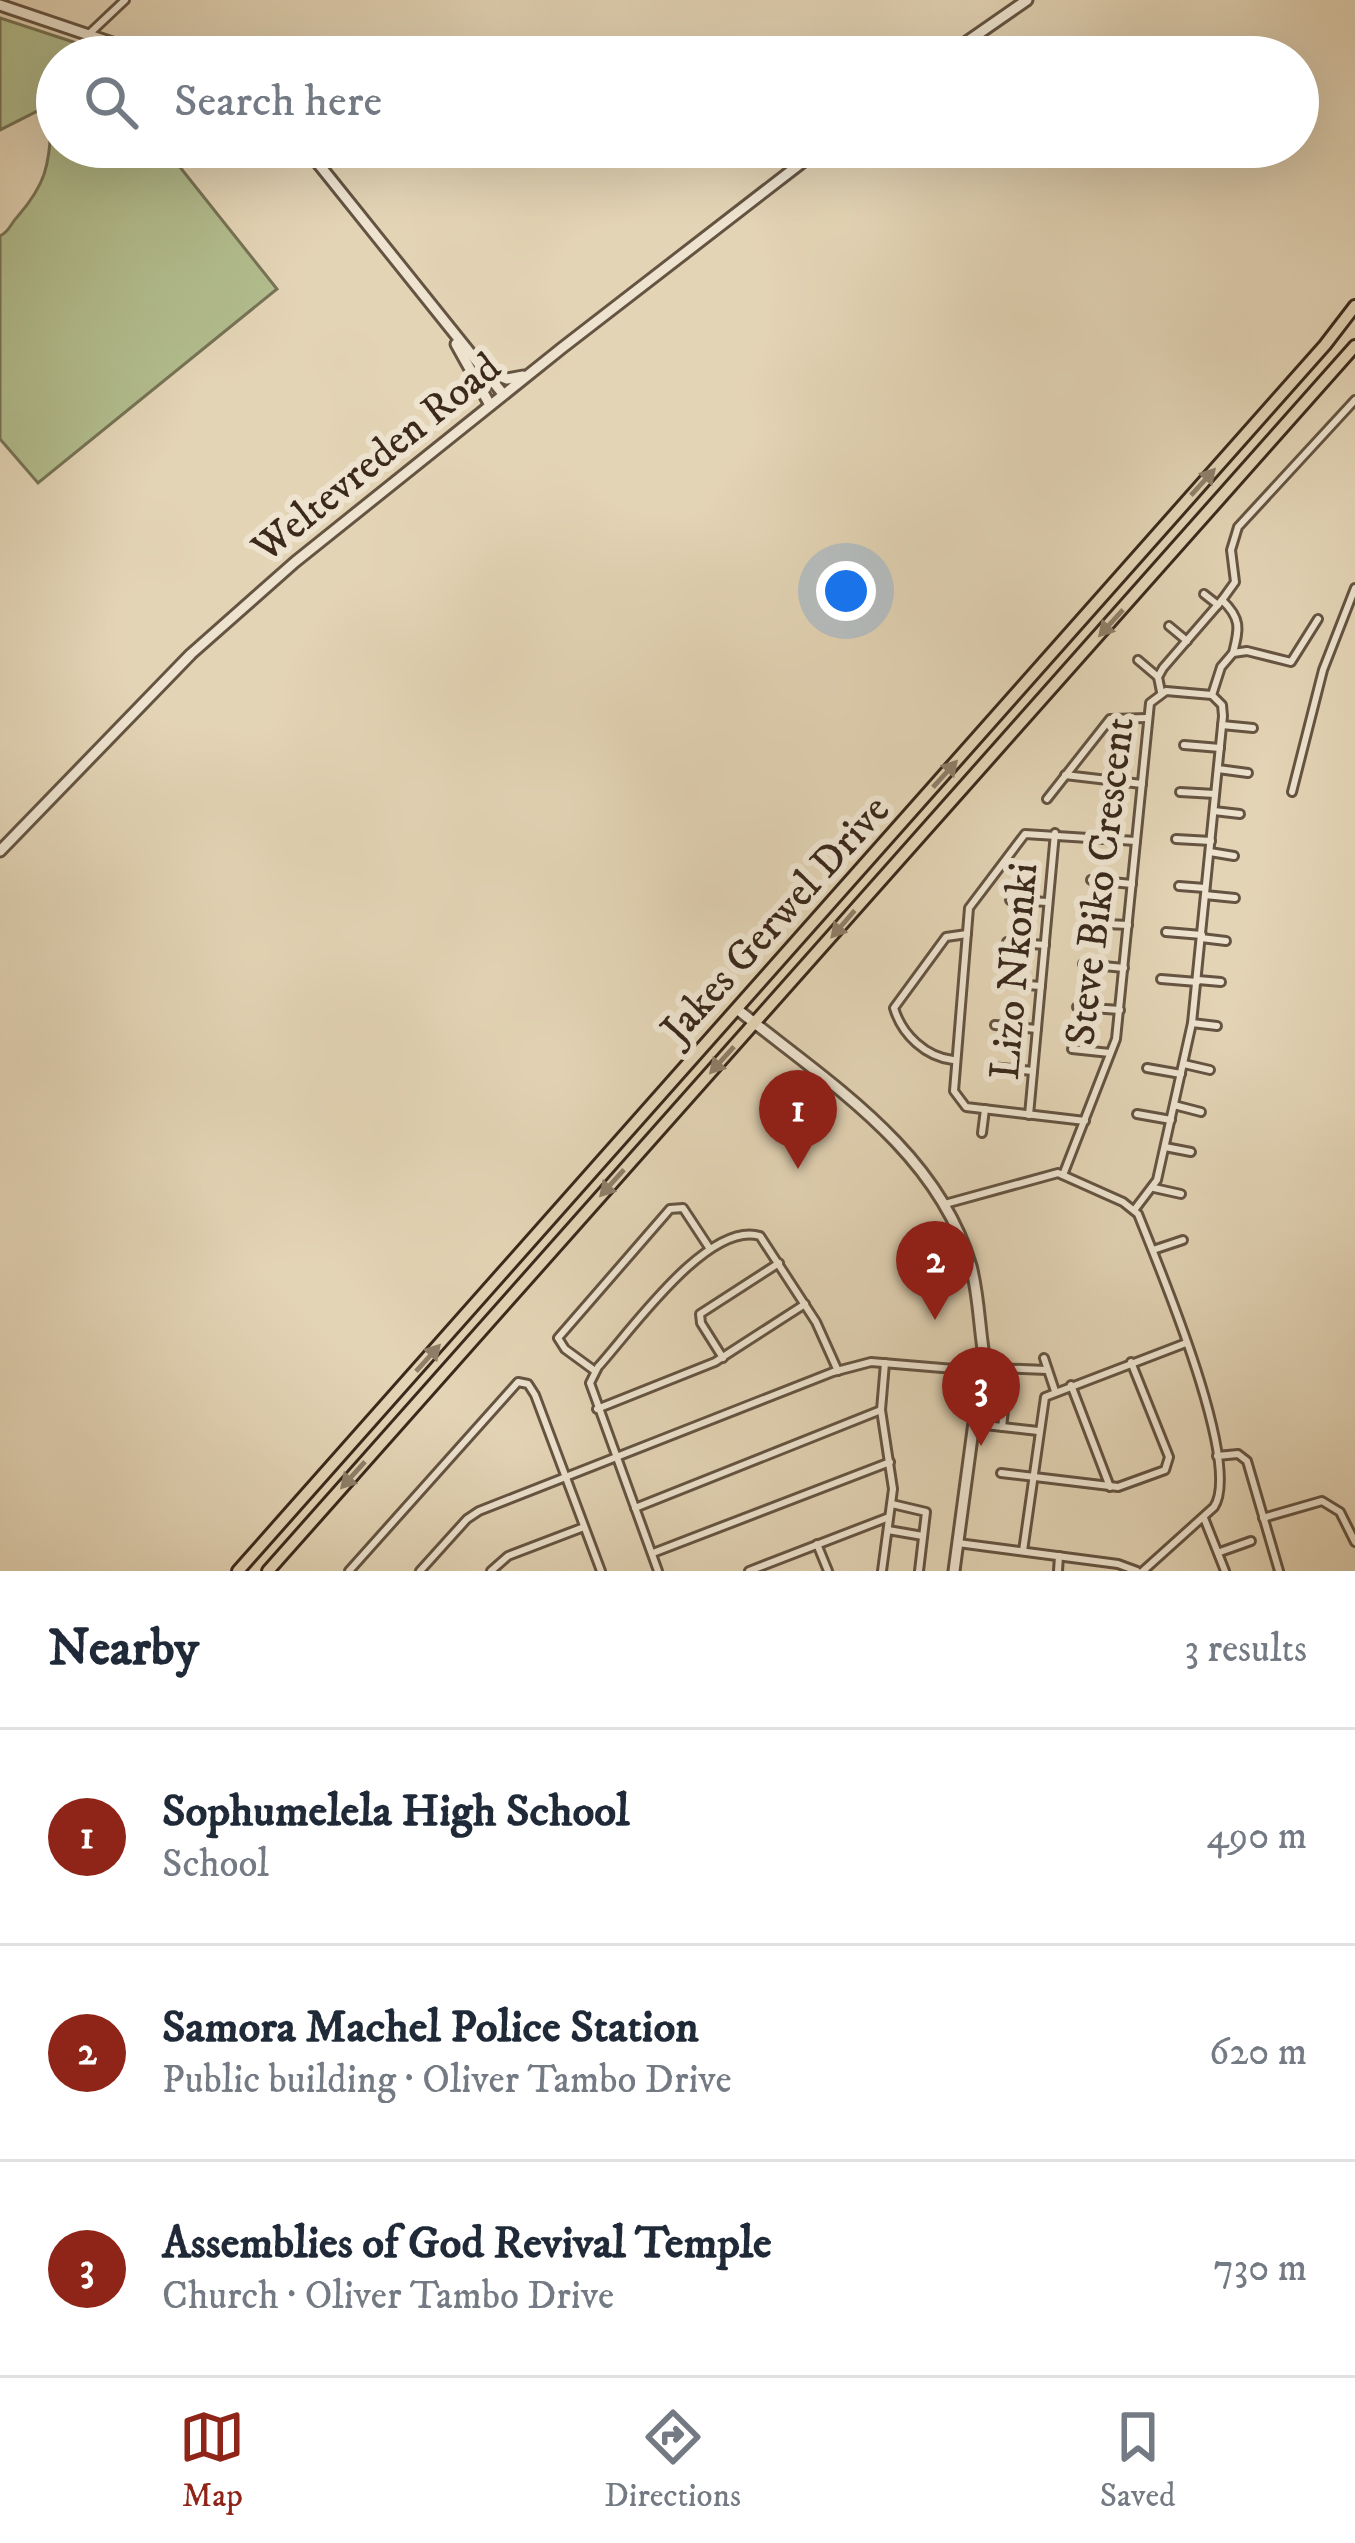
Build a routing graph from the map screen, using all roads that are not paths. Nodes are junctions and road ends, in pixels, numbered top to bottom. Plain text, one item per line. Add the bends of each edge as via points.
1 (125, 0) edge
2 (1027, 0) edge
3 (0, 5) edge
4 (107, 19) junction
5 (88, 35) junction
6 (91, 36) edge
7 (107, 36) edge
8 (976, 36) edge
9 (325, 168) edge
10 (795, 168) edge
11 (1355, 306) edge
12 (451, 333) junction
13 (1355, 346) edge
14 (478, 365) junction
15 (527, 375) junction
16 (503, 394) junction
17 (1355, 400) edge
18 (490, 405) junction
19 (1355, 588) edge
20 (1204, 594) dead end
21 (1220, 602) junction
22 (1318, 619) dead end
23 (1168, 626) dead end
24 (1187, 641) junction
25 (1233, 653) junction
26 (1138, 661) dead end
27 (1158, 677) junction
28 (1161, 692) junction
29 (1212, 694) junction
30 (1148, 718) junction
31 (1222, 725) junction
32 (1253, 728) dead end
33 (1184, 745) dead end
34 (1220, 748) junction
35 (1218, 769) junction
36 (1248, 773) dead end
37 (1065, 775) junction
38 (1142, 784) junction
39 (1180, 792) dead end
40 (1292, 792) dead end
41 (1215, 794) junction
42 (1047, 799) dead end
43 (1214, 811) junction
44 (1240, 814) dead end
45 (1055, 833) junction
46 (1176, 839) dead end
47 (1136, 841) junction
48 (1211, 841) junction
49 (0, 850) edge
50 (1210, 853) junction
51 (1234, 856) dead end
52 (1091, 880) dead end
53 (1132, 884) junction
54 (1179, 886) dead end
55 (1206, 892) junction
56 (1235, 898) dead end
57 (1010, 900) dead end
58 (1049, 902) junction
59 (1086, 922) dead end
60 (1128, 926) junction
61 (1166, 932) dead end
62 (967, 934) junction
63 (1201, 937) junction
64 (1226, 940) dead end
65 (1006, 942) dead end
66 (1045, 945) junction
67 (1083, 964) dead end
68 (1124, 968) junction
69 (1161, 979) dead end
70 (1197, 981) junction
71 (1221, 982) dead end
72 (1000, 983) dead end
73 (1041, 986) junction
74 (1077, 1007) dead end
75 (737, 1009) junction
76 (1120, 1010) junction
77 (1192, 1023) junction
78 (755, 1024) junction
79 (995, 1025) dead end
80 (1217, 1026) dead end
81 (1037, 1029) junction
82 (1072, 1049) dead end
83 (1111, 1053) junction
84 (954, 1060) junction
85 (992, 1067) dead end
86 (1147, 1068) dead end
87 (1182, 1069) junction
88 (1210, 1070) dead end
89 (1033, 1072) junction
90 (1174, 1106) junction
91 (985, 1109) junction
92 (1201, 1112) dead end
93 (1029, 1114) junction
94 (1138, 1114) dead end
95 (1171, 1120) junction
96 (1085, 1121) junction
97 (982, 1133) dead end
98 (1165, 1147) junction
99 (1191, 1152) dead end
100 (1063, 1174) junction
101 (1154, 1188) junction
102 (1181, 1194) dead end
103 (945, 1204) junction
104 (1135, 1209) junction
105 (1183, 1240) dead end
106 (710, 1249) junction
107 (1152, 1251) junction
108 (779, 1263) junction
109 (805, 1304) junction
110 (1186, 1342) junction
111 (982, 1344) junction
112 (723, 1358) junction
113 (1044, 1358) dead end
114 (1131, 1362) junction
115 (884, 1363) junction
116 (1009, 1369) junction
117 (1047, 1370) junction
118 (838, 1371) junction
119 (988, 1371) junction
120 (595, 1372) junction
121 (971, 1372) junction
122 (1071, 1385) junction
123 (1055, 1391) junction
124 (989, 1393) dead end
125 (1006, 1395) junction
126 (977, 1400) junction
127 (597, 1409) junction
128 (881, 1409) junction
129 (986, 1425) dead end
130 (1002, 1427) junction
131 (1038, 1431) junction
132 (1217, 1456) junction
133 (615, 1459) junction
134 (890, 1462) junction
135 (1001, 1473) dead end
136 (1033, 1477) junction
137 (566, 1478) junction
138 (1110, 1487) junction
139 (892, 1504) junction
140 (635, 1508) junction
141 (890, 1517) junction
142 (1204, 1518) junction
143 (1263, 1518) junction
144 (584, 1527) junction
145 (888, 1530) junction
146 (923, 1536) junction
147 (1251, 1541) dead end
148 (1355, 1542) edge
149 (958, 1543) junction
150 (817, 1544) junction
151 (1023, 1551) junction
152 (651, 1553) junction
153 (1219, 1553) junction
154 (1059, 1556) junction
155 (767, 1568) edge
156 (1116, 1568) edge
157 (238, 1571) edge
158 (268, 1571) edge
159 (349, 1571) edge
160 (420, 1571) edge
161 (491, 1571) edge
162 (602, 1571) edge
163 (658, 1571) edge
164 (748, 1571) edge
165 (828, 1571) edge
166 (882, 1571) edge
167 (919, 1571) edge
168 (954, 1571) edge
169 (1058, 1571) edge
170 (1140, 1571) edge
171 (1226, 1571) edge
172 (1279, 1571) edge

1 - 4 street
2 - 8 street
3 - 5 street
4 - 5 street
4 - 7 street
5 - 6 street
9 - 12 street
10 - 15 street, Weltevreden Road
75 -> 11 highway, Jakes Gerwel Drive
12 - 14 street
12 - 18 street
13 -> 78 highway, Jakes Gerwel Drive
14 - 15 street via 507,379
14 - 16 street
15 - 16 street, Weltevreden Road
16 - 18 street, Weltevreden Road
17 - 21 street via 1238,527 1235,582
18 - 49 street, Weltevreden Road via 215,631
19 - 40 street via 1323,670
20 - 21 street
21 - 24 street
21 - 25 street via 1240,628
22 - 25 street via 1291,662
23 - 24 street
24 - 27 street
25 - 29 street
26 - 27 street
27 - 28 street
28 - 29 street, Steve Biko Crescent
28 - 30 street, Steve Biko Crescent
29 - 31 street
30 - 37 street via 1110,718
30 - 38 street, Steve Biko Crescent
31 - 32 street
31 - 34 street
33 - 34 street
34 - 35 street
35 - 36 street
35 - 41 street
37 - 38 street
37 - 42 street
38 - 47 street, Steve Biko Crescent
39 - 41 street
41 - 43 street
43 - 44 street
43 - 48 street
45 - 47 street
45 - 58 street, Lizo Nkonki
45 - 62 street via 1028,832 1018,840 970,904
46 - 48 street
47 - 53 street, Steve Biko Crescent
48 - 50 street
50 - 51 street
50 - 55 street
52 - 53 street
53 - 60 street, Steve Biko Crescent
54 - 55 street
55 - 56 street
55 - 63 street
57 - 58 street
58 - 66 street, Lizo Nkonki
59 - 60 street
60 - 68 street, Steve Biko Crescent
61 - 63 street
62 - 84 street
62 - 84 street via 946,938 894,1008 926,1052
63 - 64 street
63 - 70 street
65 - 66 street
66 - 73 street, Lizo Nkonki
67 - 68 street
68 - 76 street, Steve Biko Crescent
69 - 70 street
70 - 71 street
70 - 77 street
72 - 73 street
73 - 81 street, Lizo Nkonki
74 - 76 street
75 - 78 street
157 -> 75 highway, Jakes Gerwel Drive
76 - 83 street, Steve Biko Crescent
77 - 80 street
77 - 87 street
78 - 103 street via 884,1128
78 -> 158 highway, Jakes Gerwel Drive
79 - 81 street
81 - 89 street, Lizo Nkonki
82 - 83 street
83 - 96 street, Steve Biko Crescent
84 - 91 street via 954,1090 966,1107
85 - 89 street
86 - 87 street
87 - 88 street
87 - 90 street
89 - 93 street, Lizo Nkonki
90 - 92 street
90 - 95 street
91 - 93 street
91 - 97 street
93 - 96 street
94 - 95 street
95 - 98 street
96 - 100 street, Steve Biko Crescent
98 - 99 street
98 - 101 street
100 - 103 street
100 - 104 street
101 - 102 street
101 - 104 street
103 - 111 street via 970,1265
104 - 107 street
105 - 107 street
106 - 108 street via 754,1233
106 - 120 street
106 - 120 street via 683,1208 670,1208 558,1338
107 - 110 street
108 - 109 street
108 - 112 street via 700,1314
109 - 112 street
109 - 118 street
110 - 114 street
110 - 132 street via 1210,1407
111 - 119 street
111 - 121 street
112 - 127 street
113 - 117 street
114 - 122 street
114 - 138 street via 1169,1463
115 - 118 street
115 - 121 street
115 - 128 street
116 - 117 street
116 - 119 street
116 - 125 street
117 - 123 street
118 - 133 street
119 - 121 street
119 - 121 street via 980,1363
119 - 126 street
120 - 127 street
121 - 126 street
122 - 123 street
122 - 138 street
123 - 131 street via 1044,1399
124 - 125 street
125 - 130 street
126 - 149 street
127 - 133 street
128 - 134 street
128 - 140 street
129 - 130 street
130 - 131 street
131 - 136 street
132 - 142 street via 1220,1499
132 - 143 street via 1244,1457
133 - 137 street
133 - 140 street
134 - 139 street
134 - 152 street
135 - 136 street
136 - 138 street
136 - 151 street
137 - 144 street
137 - 159 street via 532,1388 518,1382
137 - 160 street via 473,1514
139 - 141 street
139 - 146 street via 925,1511
140 - 152 street
141 - 145 street
141 - 150 street
142 - 153 street
142 - 170 street
143 - 148 street via 1325,1502
143 - 172 street
144 - 161 street via 508,1556
144 - 162 street
145 - 146 street
145 - 166 street
146 - 167 street
147 - 153 street
149 - 151 street
149 - 168 street
150 - 155 street
150 - 165 street
151 - 154 street
152 - 163 street
153 - 171 street
154 - 156 street
154 - 169 street
155 - 164 street
156 - 170 street

